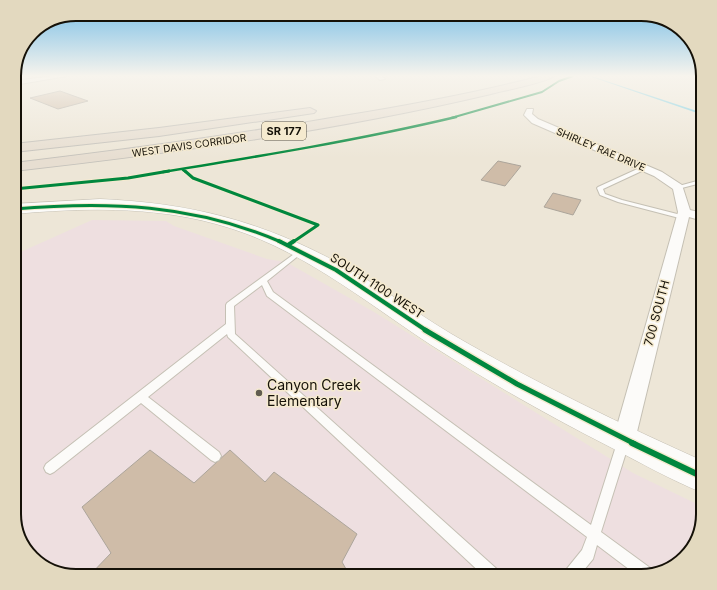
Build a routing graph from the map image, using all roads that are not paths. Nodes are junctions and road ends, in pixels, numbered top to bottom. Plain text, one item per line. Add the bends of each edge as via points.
1 (433, 104) edge
2 (321, 110) dead end
3 (530, 111) dead end
4 (21, 147) edge
5 (21, 167) edge
6 (644, 168) junction
7 (696, 183) edge
8 (678, 187) junction
9 (21, 209) edge
10 (684, 214) junction
11 (696, 216) edge
12 (301, 251) junction
13 (263, 280) junction
14 (230, 326) junction
15 (141, 397) junction
16 (624, 440) junction
17 (215, 456) dead end
18 (50, 468) dead end
19 (696, 474) edge
20 (594, 535) junction
21 (486, 569) edge
22 (576, 569) edge
23 (640, 569) edge

1 - 5 highway, WEST DAVIS CORRIDOR / SR 177 via 175,148
2 - 4 highway, WEST DAVIS CORRIDOR / SR 177
3 - 6 street, SHIRLEY RAE DRIVE via 528,116 536,121
6 - 8 street, SHIRLEY RAE DRIVE
6 - 10 lane via 600,188 602,195
7 - 8 lane
8 - 10 street, 700 SOUTH
9 - 12 street, SOUTH 1100 WEST via 98,204 179,210 241,225
10 - 11 street
10 - 16 street, 700 SOUTH
12 - 13 lane
12 - 16 street, SOUTH 1100 WEST via 335,269 418,325 495,372
13 - 14 lane via 230,305
13 - 20 lane via 270,294
14 - 15 lane
14 - 21 lane via 231,335
15 - 17 lane
15 - 18 lane
16 - 19 street, SOUTH 1100 WEST
16 - 20 lane
20 - 22 lane via 588,554
20 - 23 lane

